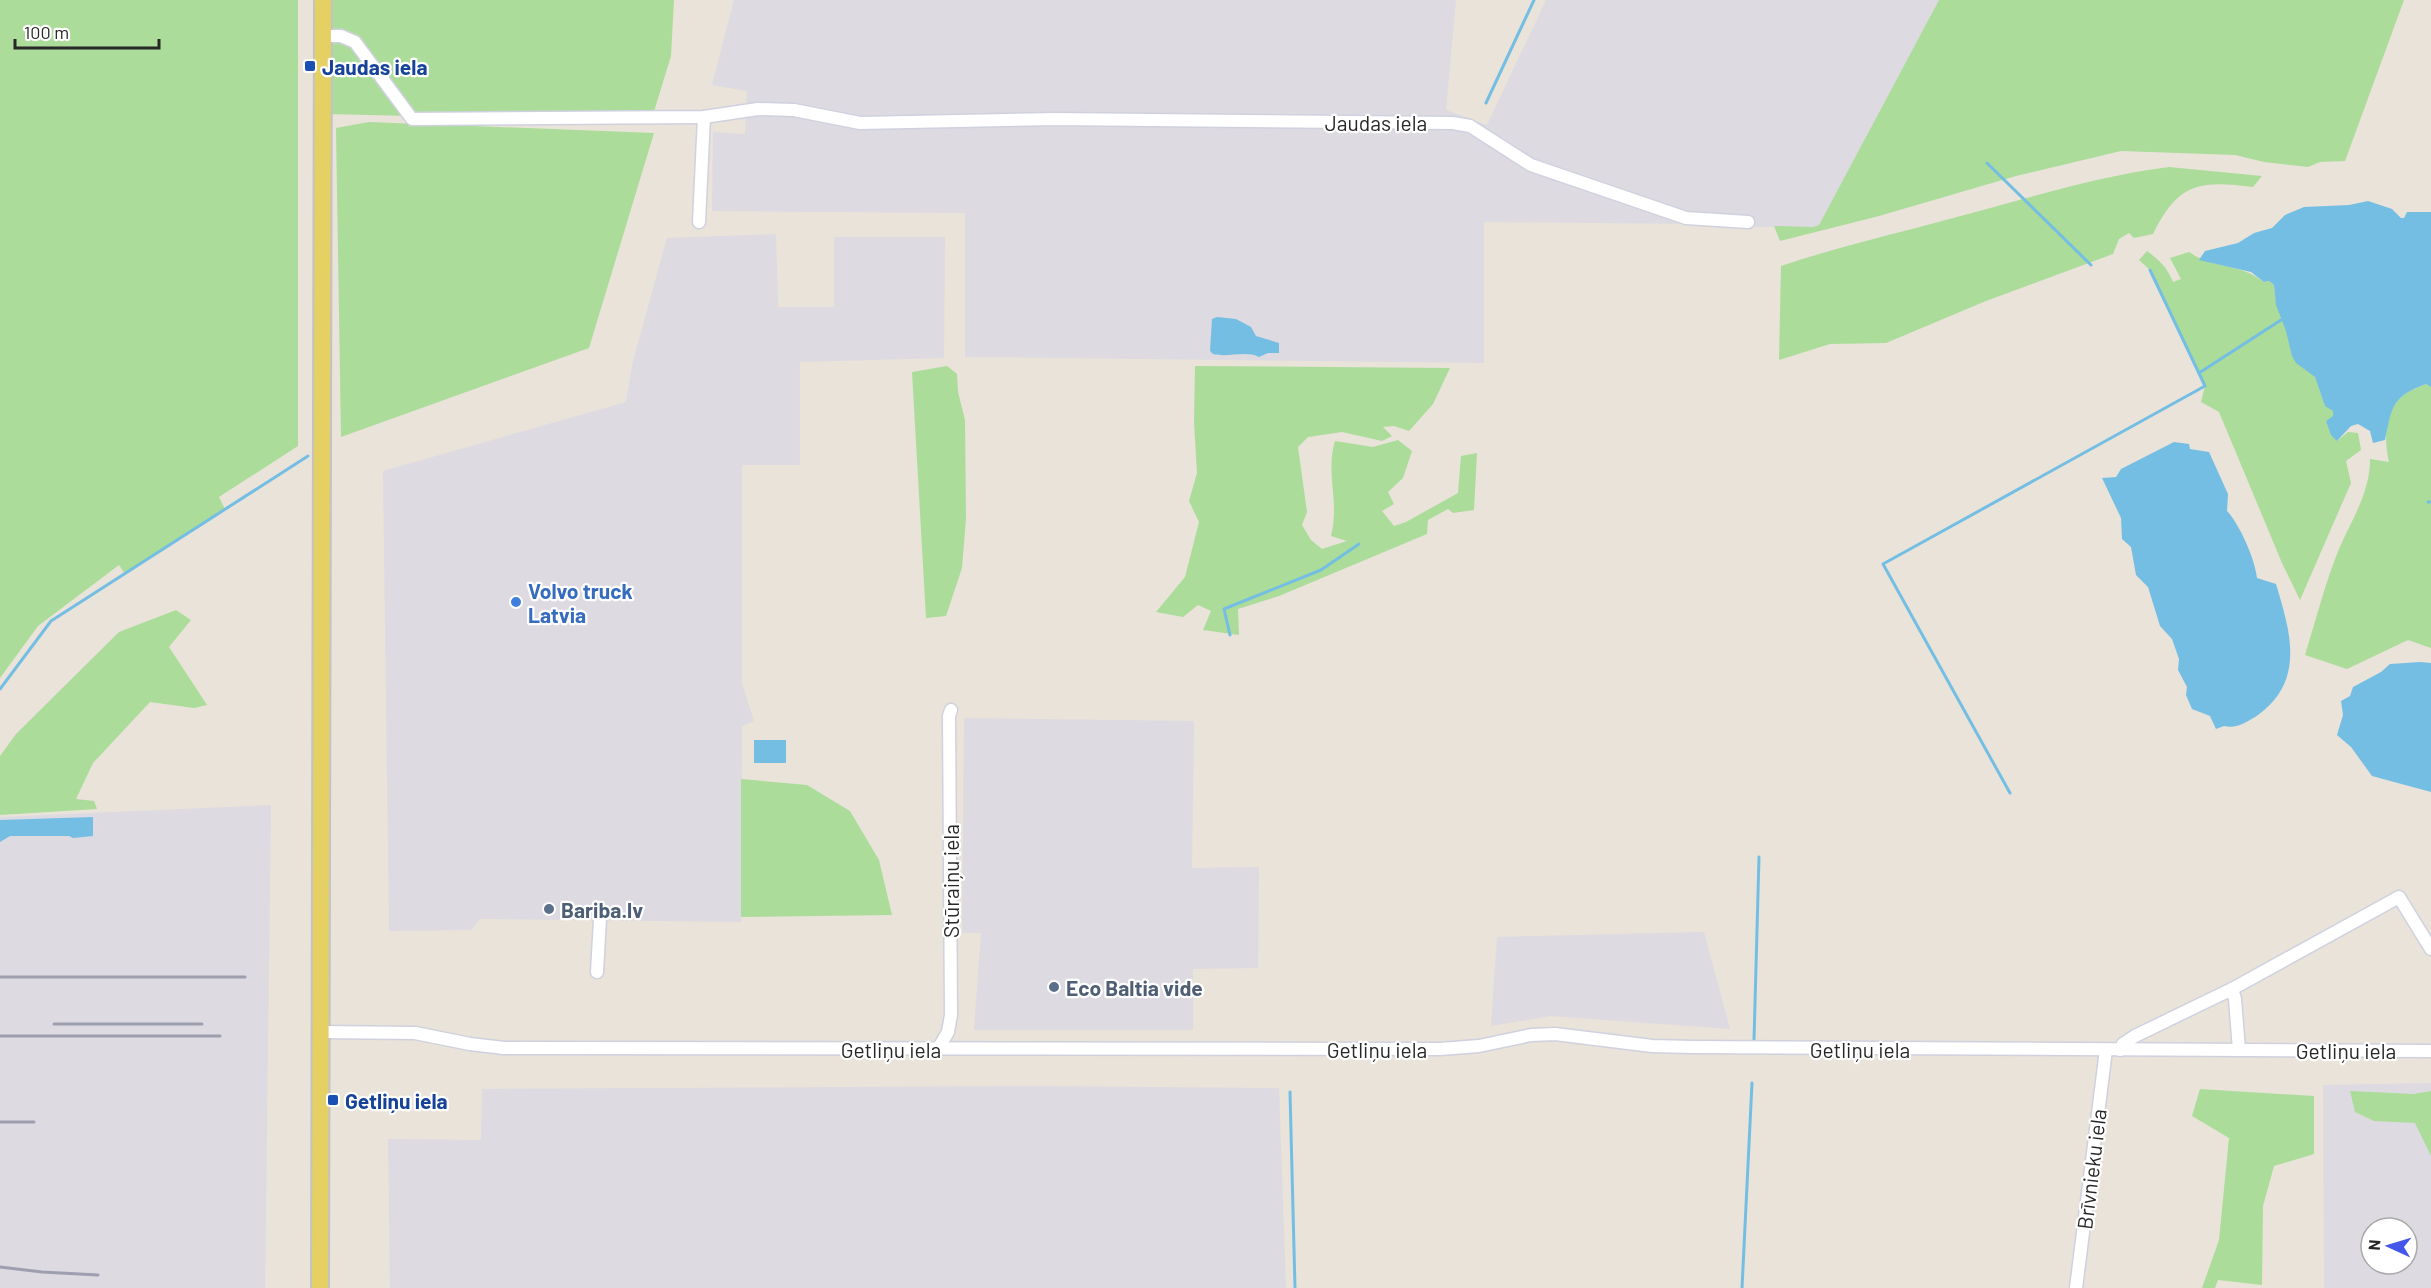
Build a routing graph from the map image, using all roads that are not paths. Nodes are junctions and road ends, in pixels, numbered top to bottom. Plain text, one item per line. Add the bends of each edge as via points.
1 (323, 0) edge
2 (323, 36) junction
3 (704, 117) junction
4 (699, 222) dead end
5 (1748, 222) dead end
6 (951, 710) dead end
7 (600, 919) dead end
8 (2431, 949) edge
9 (597, 972) dead end
10 (2232, 989) junction
11 (321, 1032) junction
12 (938, 1049) junction
13 (2106, 1050) junction
14 (2120, 1050) junction
15 (2239, 1050) junction
16 (2431, 1051) edge
17 (320, 1288) edge
18 (2076, 1288) edge

1 - 2 main road
2 - 3 street, Jaudas iela via 341,36 355,42 412,118
2 - 11 main road
3 - 4 street
3 - 5 street, Jaudas iela via 758,109 794,110 860,123 1055,119 1453,123 1470,126 1531,165 1686,218
6 - 12 street, Stūraiņu iela via 951,1015 948,1032
7 - 9 street
8 - 10 street via 2399,897
10 - 14 street via 2134,1036
10 - 15 street
11 - 12 street, Getliņu iela via 415,1033 504,1048
11 - 17 main road
12 - 13 street, Getliņu iela via 1440,1049 1555,1034 1652,1046
13 - 14 street, Getliņu iela
13 - 18 street, Brīvnieku iela
14 - 15 street, Getliņu iela
15 - 16 street, Getliņu iela

